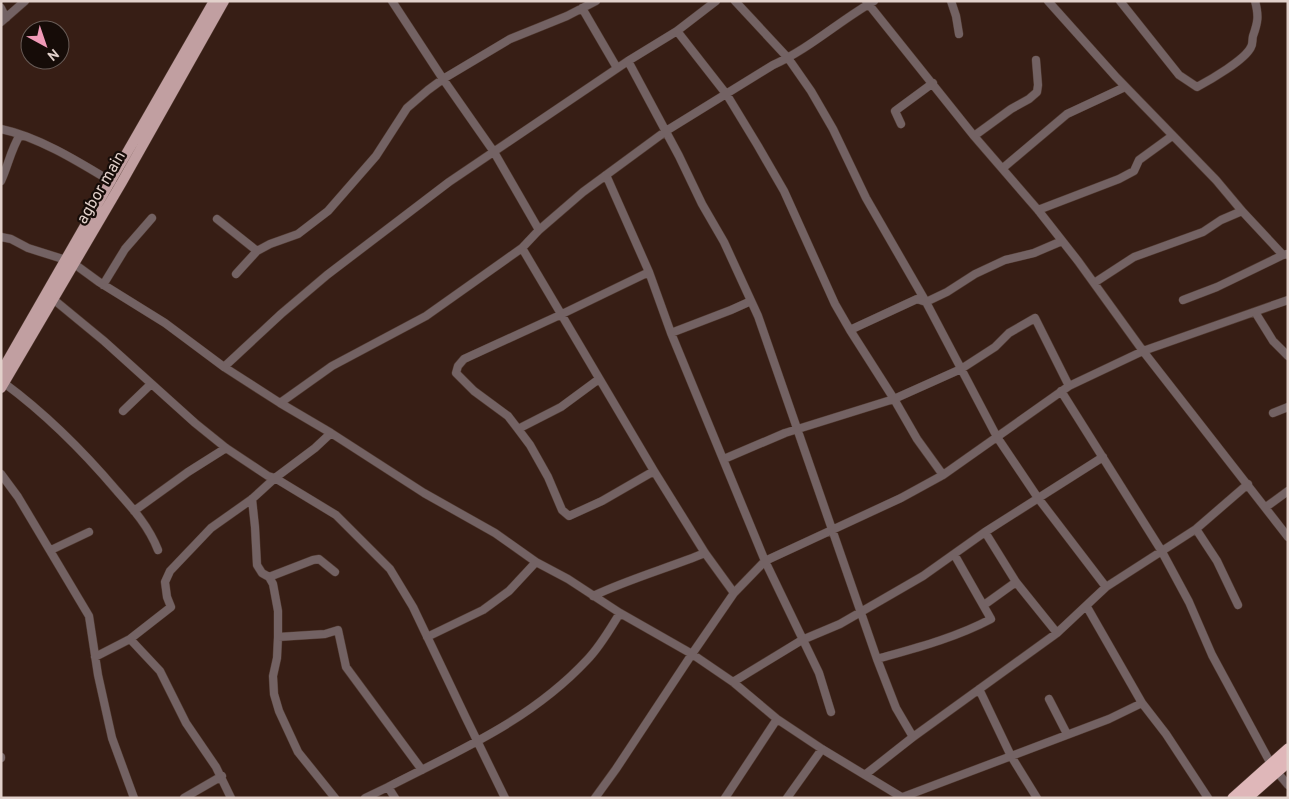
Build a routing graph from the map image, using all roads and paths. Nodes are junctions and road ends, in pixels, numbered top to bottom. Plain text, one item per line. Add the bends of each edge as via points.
1 (24, 1) edge
2 (214, 1) edge
3 (224, 1) edge
4 (392, 1) edge
5 (596, 1) edge
6 (716, 1) edge
7 (735, 1) edge
8 (950, 1) edge
9 (1048, 1) edge
10 (1120, 1) edge
11 (1255, 1) edge
12 (869, 2) edge
13 (1, 8) edge
14 (582, 8) junction
15 (4, 20) edge
16 (677, 31) junction
17 (959, 34) dead end
18 (788, 58) junction
19 (1036, 60) dead end
20 (628, 61) junction
21 (617, 68) junction
22 (442, 79) junction
23 (933, 83) junction
24 (1125, 87) junction
25 (727, 95) junction
26 (902, 124) dead end
27 (1, 129) edge
28 (666, 131) junction
29 (20, 135) junction
30 (974, 136) junction
31 (1172, 136) junction
32 (494, 152) junction
33 (1003, 168) junction
34 (606, 175) junction
35 (1, 181) edge
36 (112, 182) junction
37 (1038, 210) junction
38 (1242, 211) junction
39 (152, 218) dead end
40 (217, 219) dead end
41 (539, 230) junction
42 (1, 237) edge
43 (1062, 241) junction
44 (522, 248) junction
45 (257, 251) junction
46 (1286, 254) edge
47 (70, 262) junction
48 (648, 272) junction
49 (236, 274) dead end
50 (1094, 283) junction
51 (103, 285) junction
52 (53, 299) junction
53 (1184, 300) dead end
54 (1288, 300) edge
55 (751, 301) junction
56 (926, 302) junction
57 (1255, 312) junction
58 (560, 315) junction
59 (32, 327) junction
60 (850, 330) junction
61 (671, 333) junction
62 (1144, 351) junction
63 (1288, 356) edge
64 (224, 367) junction
65 (961, 369) junction
66 (1, 372) edge
67 (599, 379) junction
68 (151, 384) junction
69 (3, 385) edge
70 (1069, 386) junction
71 (1061, 391) junction
72 (894, 399) junction
73 (280, 404) junction
74 (1288, 407) edge
75 (123, 411) dead end
76 (1273, 413) dead end
77 (518, 429) junction
78 (798, 429) junction
79 (331, 433) junction
80 (997, 436) junction
81 (226, 448) junction
82 (1103, 457) junction
83 (724, 459) junction
84 (654, 471) junction
85 (1, 474) edge
86 (943, 475) junction
87 (275, 478) junction
88 (1248, 484) junction
89 (1288, 491) edge
90 (1038, 498) junction
91 (252, 499) junction
92 (1266, 508) junction
93 (134, 511) junction
94 (1196, 528) junction
95 (832, 529) junction
96 (89, 532) dead end
97 (985, 532) junction
98 (1288, 537) edge
99 (51, 550) junction
100 (158, 550) dead end
101 (1161, 550) junction
102 (705, 553) junction
103 (954, 554) junction
104 (765, 561) junction
105 (536, 562) junction
106 (335, 572) dead end
107 (270, 577) junction
108 (1016, 582) junction
109 (1106, 587) junction
110 (734, 593) junction
111 (593, 596) junction
112 (984, 605) junction
113 (1238, 605) dead end
114 (1087, 607) junction
115 (861, 612) junction
116 (620, 613) junction
117 (1057, 633) junction
118 (278, 636) junction
119 (427, 637) junction
120 (130, 639) junction
121 (802, 640) junction
122 (692, 654) junction
123 (95, 657) junction
124 (878, 659) junction
125 (733, 682) junction
126 (979, 689) junction
127 (1049, 699) dead end
128 (1142, 703) junction
129 (831, 712) dead end
130 (777, 719) junction
131 (1067, 734) junction
132 (914, 737) junction
133 (478, 742) junction
134 (822, 749) junction
135 (1288, 749) edge
136 (1011, 756) junction
137 (1288, 762) edge
138 (1274, 768) junction
139 (422, 770) junction
140 (866, 774) junction
141 (222, 776) junction
142 (1288, 785) edge
143 (388, 787) junction
144 (134, 798) edge
145 (184, 798) edge
146 (231, 798) edge
147 (335, 798) edge
148 (365, 798) edge
149 (394, 798) edge
150 (505, 798) edge
151 (594, 798) edge
152 (725, 798) edge
153 (787, 798) edge
154 (903, 798) edge
155 (1037, 798) edge
156 (1208, 798) edge
157 (1233, 798) edge
158 (1247, 798) edge

1 - 15 street
2 - 36 main road, agbor main
3 - 47 main road, agbor main via 122,182
4 - 22 street
5 - 14 street
6 - 16 street
7 - 18 street
8 - 17 street
9 - 24 street
10 - 11 street via 1179,75 1197,87 1244,57 1252,46 1258,24
12 - 18 street
12 - 23 street
13 - 15 street
14 - 21 street
14 - 22 street via 510,39
16 - 20 street
16 - 25 street
18 - 25 street
18 - 56 street via 833,129 866,198
19 - 30 street via 1037,92
20 - 21 street
20 - 28 street
21 - 32 street
22 - 32 street
22 - 45 street via 407,108 376,156 328,211 298,234
23 - 26 street via 895,111
23 - 30 street
24 - 31 street
24 - 33 street via 1067,114
25 - 28 street
25 - 60 street via 784,191
27 - 29 street
28 - 34 street
28 - 55 street
29 - 35 street
29 - 36 street
30 - 33 street
31 - 37 street via 1138,160 1134,171
31 - 38 street
32 - 41 street
32 - 64 street via 449,182 327,275
33 - 37 street
34 - 41 street
34 - 48 street
36 - 47 main road, agbor main
37 - 43 street
38 - 46 street
38 - 50 street via 1220,220 1203,232 1134,257
39 - 51 street via 125,249
40 - 45 street
41 - 44 street
42 - 47 street
43 - 50 street
43 - 56 street via 1034,253 1004,260
44 - 58 street
44 - 73 street via 426,316 332,366
45 - 49 street
46 - 53 street
47 - 51 street
47 - 52 main road, agbor main
47 - 59 main road, agbor main
48 - 58 street
48 - 61 street
50 - 62 street
51 - 64 street via 166,323
52 - 59 main road, agbor main
52 - 68 street
54 - 57 street
55 - 61 street
55 - 78 street
56 - 60 street via 917,299
56 - 65 street
57 - 62 street
57 - 63 street via 1272,341
58 - 67 street
58 - 77 street via 464,359 458,366 456,373 508,416
59 - 66 main road, agbor main
59 - 69 main road, agbor main
60 - 72 street
61 - 83 street
62 - 70 street
62 - 88 street
64 - 73 street
65 - 70 street via 1035,318
65 - 72 street
65 - 80 street
67 - 77 street via 561,407
67 - 84 street
68 - 75 street
68 - 81 street
69 - 93 street via 47,416 100,470
70 - 71 street
71 - 80 street
71 - 82 street
72 - 78 street
72 - 86 street
73 - 79 street
74 - 76 street
77 - 84 street via 539,461 562,510 570,516
78 - 83 street
78 - 95 street
79 - 87 street
79 - 105 street via 424,493 496,533
80 - 86 street
80 - 90 street
81 - 87 street
81 - 93 street
82 - 90 street
82 - 101 street
83 - 104 street
84 - 102 street
85 - 99 street
86 - 95 street
87 - 91 street
87 - 119 street via 336,515 390,569 413,606
88 - 92 street
88 - 94 street
89 - 92 street
90 - 97 street
90 - 109 street
91 - 107 street via 257,565
91 - 120 street via 211,528 170,572 165,582 171,607
92 - 98 street
93 - 100 street via 152,534
94 - 101 street
94 - 113 street via 1217,561
95 - 104 street
95 - 115 street
96 - 99 street
97 - 103 street
97 - 108 street
99 - 123 street via 89,616
101 - 109 street
101 - 138 street via 1212,655
102 - 110 street
102 - 111 street
103 - 112 street
103 - 115 street
104 - 110 street
104 - 121 street
105 - 111 street
105 - 119 street via 509,591 484,610
106 - 107 street via 319,559
107 - 118 street via 278,611
108 - 112 street
108 - 117 street
109 - 114 street
110 - 122 street
111 - 116 street
112 - 124 street via 991,619 974,628
114 - 117 street
114 - 128 street
115 - 121 street
115 - 124 street
116 - 122 street
116 - 133 street via 589,659 560,687 538,705
117 - 126 street
118 - 139 street via 325,634 338,630 346,667
118 - 147 street via 273,676 279,711 298,752
119 - 133 street
120 - 123 street
120 - 141 street via 160,670 186,722
121 - 125 street
121 - 129 street via 819,673
122 - 125 street
122 - 151 street
123 - 144 street via 112,738
124 - 132 street via 896,708
125 - 130 street
126 - 132 street
126 - 136 street
127 - 131 street
128 - 131 street
128 - 156 street
130 - 134 street
130 - 152 street
131 - 136 street
132 - 140 street
133 - 139 street
133 - 150 street
134 - 140 street
134 - 153 street
135 - 138 highway
136 - 154 street
136 - 155 street
137 - 138 highway
138 - 142 street
138 - 157 highway
138 - 158 highway
139 - 143 street
140 - 154 street
141 - 145 street
141 - 146 street
143 - 148 street
143 - 149 street

